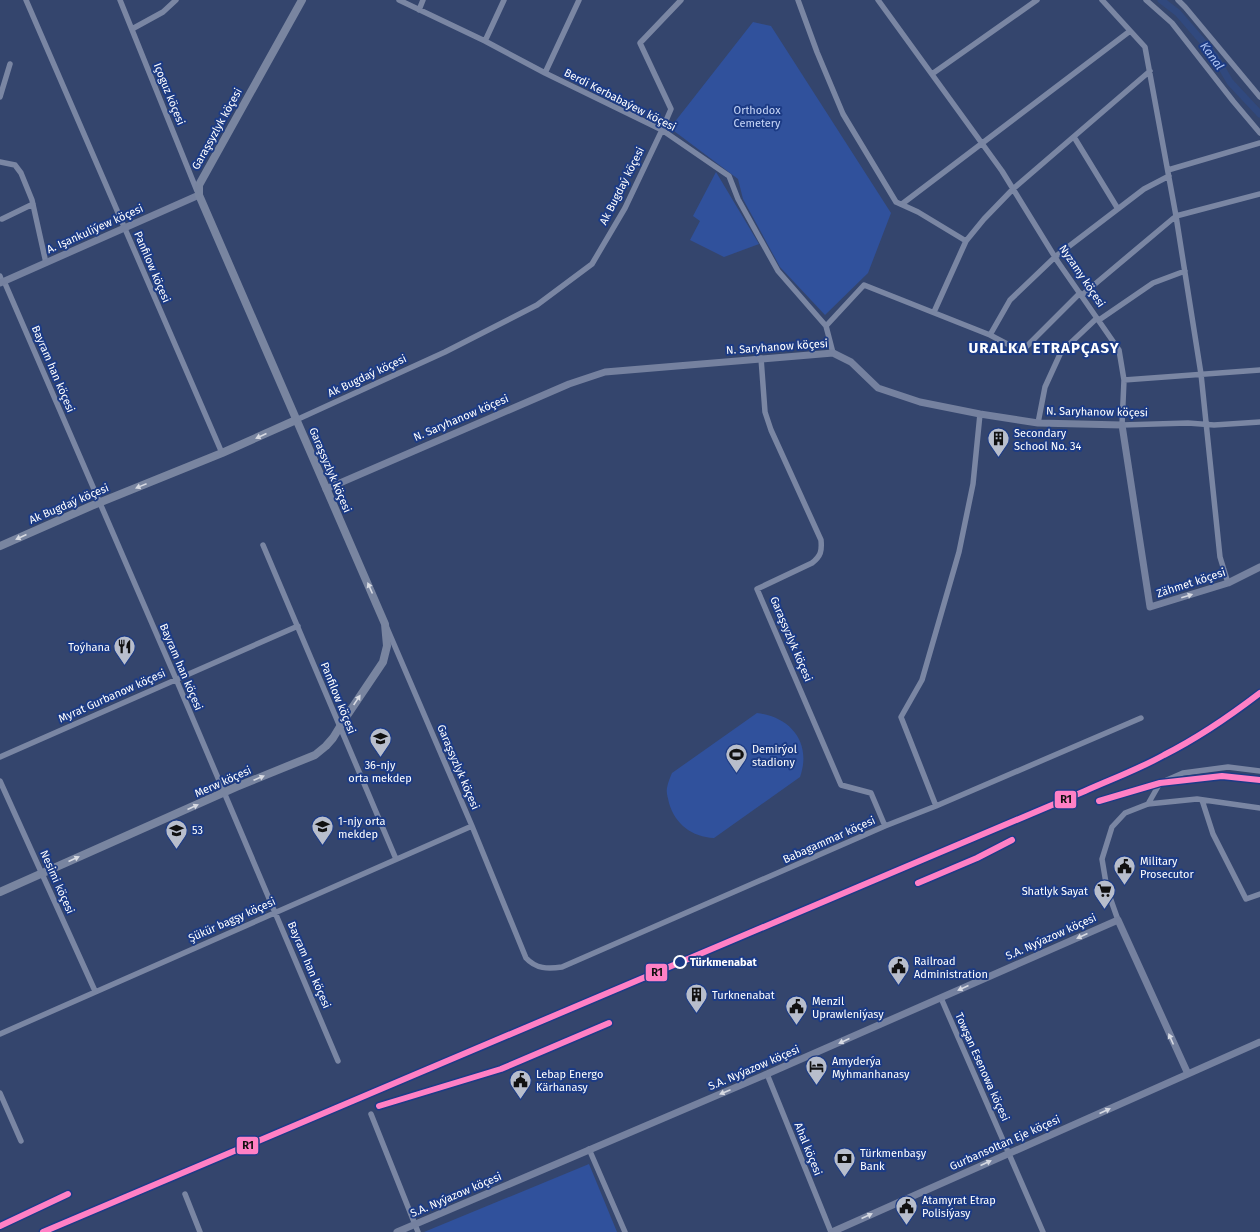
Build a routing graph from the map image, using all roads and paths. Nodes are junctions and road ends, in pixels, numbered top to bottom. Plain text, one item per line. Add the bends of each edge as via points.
1 (26, 0) edge
2 (120, 0) edge
3 (176, 0) edge
4 (302, 0) edge
5 (399, 0) edge
6 (423, 0) edge
7 (504, 0) edge
8 (579, 0) edge
9 (681, 0) edge
10 (798, 0) edge
11 (878, 0) edge
12 (1037, 0) edge
13 (1102, 0) edge
14 (1146, 0) edge
15 (1178, 0) edge
16 (419, 10) junction
17 (132, 29) junction
18 (1130, 31) junction
19 (485, 41) junction
20 (10, 64) dead end
21 (1150, 71) junction
22 (545, 73) junction
23 (932, 74) junction
24 (0, 97) edge
25 (1260, 97) edge
26 (662, 130) junction
27 (1260, 134) edge
28 (1074, 137) junction
29 (982, 143) junction
30 (1260, 143) edge
31 (0, 162) edge
32 (1168, 170) junction
33 (1169, 176) junction
34 (1013, 189) junction
35 (1260, 194) edge
36 (199, 195) junction
37 (33, 204) junction
38 (902, 204) junction
39 (1118, 209) junction
40 (1176, 216) junction
41 (2, 218) dead end
42 (125, 228) junction
43 (966, 241) junction
44 (1055, 257) junction
45 (46, 263) junction
46 (1185, 270) junction
47 (2, 281) edge
48 (1081, 294) junction
49 (934, 312) junction
50 (1098, 319) junction
51 (826, 326) junction
52 (990, 335) junction
53 (833, 353) junction
54 (761, 358) junction
55 (1260, 370) edge
56 (1201, 374) junction
57 (1124, 380) junction
58 (980, 414) junction
59 (296, 420) junction
60 (1038, 422) junction
61 (1260, 422) edge
62 (1207, 424) junction
63 (1122, 425) junction
64 (222, 453) junction
65 (326, 489) junction
66 (100, 502) junction
67 (263, 545) dead end
68 (0, 546) edge
69 (1260, 567) edge
70 (1228, 583) junction
71 (1150, 608) joint
72 (385, 624) junction
73 (298, 626) junction
74 (176, 679) junction
75 (1141, 718) dead end
76 (339, 727) junction
77 (0, 757) edge
78 (1260, 771) edge
79 (0, 781) edge
80 (224, 793) junction
81 (1202, 800) junction
82 (1148, 804) junction
83 (936, 806) junction
84 (1260, 808) edge
85 (472, 826) junction
86 (885, 826) junction
87 (396, 859) junction
88 (42, 873) junction
89 (0, 892) edge
90 (1260, 894) edge
91 (275, 912) junction
92 (1118, 920) junction
93 (526, 958) joint
94 (95, 991) junction
95 (941, 998) junction
96 (0, 1034) edge
97 (1260, 1042) edge
98 (338, 1061) dead end
99 (767, 1074) junction
100 (1188, 1074) junction
101 (0, 1093) edge
102 (371, 1114) dead end
103 (21, 1141) dead end
104 (589, 1149) junction
105 (1009, 1153) junction
106 (184, 1194) dead end
107 (415, 1224) junction
108 (200, 1232) edge
109 (397, 1232) edge
110 (418, 1232) edge
111 (625, 1232) edge
112 (832, 1232) edge
113 (1043, 1232) edge

1 - 42 street, Panfilow köçesi
2 - 17 street, Içoguz köçesi
3 - 17 street via 154,18
4 - 36 main road, Garaşsyzlyk köçesi via 199,184
5 - 16 street, Berdi Kerbabaýew köçesi
6 - 16 street
7 - 19 street
8 - 22 street
9 - 26 street, Ak Bugdaý köçesi via 640,43 671,109
10 - 38 street via 843,114 896,202
11 - 23 street, Nyzamy köçesi
12 - 23 street
13 - 18 street
14 - 27 street via 1172,23
15 - 25 street
16 - 19 street, Berdi Kerbabaýew köçesi
17 - 36 street, Içoguz köçesi
18 - 21 street via 1145,47
18 - 29 street
19 - 22 street, Berdi Kerbabaýew köçesi
20 - 24 street
21 - 28 street
21 - 32 street
22 - 26 street, Berdi Kerbabaýew köçesi
23 - 29 street, Nyzamy köçesi
26 - 51 street, Berdi Kerbabaýew köçesi via 729,176 738,199 778,271
26 - 59 street, Ak Bugdaý köçesi via 625,208 592,264 537,305 445,352
28 - 34 street
28 - 39 street
29 - 34 street, Nyzamy köçesi
29 - 38 street
30 - 32 street
31 - 37 street via 17,167
32 - 33 street
33 - 39 street via 1144,189
33 - 40 street
34 - 43 street
34 - 44 street, Nyzamy köçesi
35 - 40 street
36 - 42 street, A. Işankuliýew köçesi
36 - 59 main road, Garaşsyzlyk köçesi
37 - 41 street
37 - 45 street
38 - 43 street
39 - 44 street
40 - 46 street
40 - 48 street
42 - 45 street, A. Işankuliýew köçesi
42 - 64 street, Panfilow köçesi
43 - 49 street
44 - 48 street, Nyzamy köçesi
44 - 52 street via 1010,300
45 - 47 street, A. Işankuliýew köçesi
46 - 50 street via 1153,283
46 - 56 street
47 - 66 street, Bayram han köçesi
48 - 50 street, Nyzamy köçesi
48 - 52 street via 1026,347 1017,349
49 - 51 street via 864,285
49 - 52 street
50 - 57 street, Nyzamy köçesi via 1119,350
50 - 60 street via 1061,352 1045,387
51 - 53 street, Berdi Kerbabaýew köçesi
53 - 54 street, N. Saryhanow köçesi
53 - 58 street, N. Saryhanow köçesi via 851,362 878,388 920,402
54 - 65 street, N. Saryhanow köçesi via 605,372 568,384
54 - 86 street, Garaşsyzlyk köçesi via 765,412 821,540 822,550 812,563 757,589 841,785 871,792
55 - 56 street
56 - 57 street
56 - 62 street
57 - 63 street, Nyzamy köçesi
58 - 60 street, N. Saryhanow köçesi
58 - 83 street via 973,484 959,552 922,680 902,717
59 -> 64 main road, Ak Bugdaý köçesi
59 - 65 main road, Garaşsyzlyk köçesi
60 - 63 street, N. Saryhanow köçesi
61 - 62 street, N. Saryhanow köçesi
62 - 63 street, N. Saryhanow köçesi
62 - 70 street via 1220,557
63 - 71 street, Nyzamy köçesi
64 -> 66 main road, Ak Bugdaý köçesi
72 -> 65 main road, Garaşsyzlyk köçesi
66 -> 68 main road, Ak Bugdaý köçesi
66 - 74 street, Bayram han köçesi
67 - 73 street, Panfilow köçesi
69 - 70 street, Zähmet köçesi
71 -> 70 street, Zähmet köçesi
76 -> 72 main road, Merw köçesi via 383,662 387,646
72 - 85 street, Garaşsyzlyk köçesi
73 - 74 street, Myrat Gurbanow köçesi
73 - 76 street, Panfilow köçesi
74 - 77 street, Myrat Gurbanow köçesi
74 - 80 street, Bayram han köçesi
75 - 83 street, Babagammar köçesi
80 -> 76 main road, Merw köçesi via 315,755 333,738
76 - 87 street, Panfilow köçesi
78 - 82 street via 1228,767 1183,773 1160,783
79 - 88 street, Nesimi köçesi
88 -> 80 main road, Merw köçesi
80 - 91 street, Bayram han köçesi
81 - 82 street
81 - 84 street
81 - 90 street via 1213,834 1246,899
82 - 92 street via 1125,813 1112,827 1102,859 1107,889
83 - 86 street, Babagammar köçesi
85 - 87 street, Şükür bagşy köçesi
85 - 93 street, Garaşsyzlyk köçesi
86 - 93 street, Babagammar köçesi via 562,967 547,969 531,964
87 - 91 street, Şükür bagşy köçesi
88 - 89 main road, Merw köçesi
88 - 94 street, Nesimi köçesi
91 - 94 street, Şükür bagşy köçesi
91 - 98 street, Bayram han köçesi
92 -> 95 street, S.A. Nyýazow köçesi
100 -> 92 street
94 - 96 street, Şükür bagşy köçesi
95 -> 99 street, S.A. Nyýazow köçesi
95 - 105 street, Towşan Esenowa köçesi
97 - 100 street, Gurbansoltan Eje köçesi
99 -> 104 street, S.A. Nyýazow köçesi
99 - 112 street, Ahal köçesi
105 -> 100 street, Gurbansoltan Eje köçesi
101 - 103 street
102 - 107 street
104 - 107 street, S.A. Nyýazow köçesi
104 - 111 street
112 -> 105 street, Gurbansoltan Eje köçesi
105 - 113 street, Towşan Esenowa köçesi
106 - 108 street
107 - 109 street, S.A. Nyýazow köçesi
107 - 110 street

